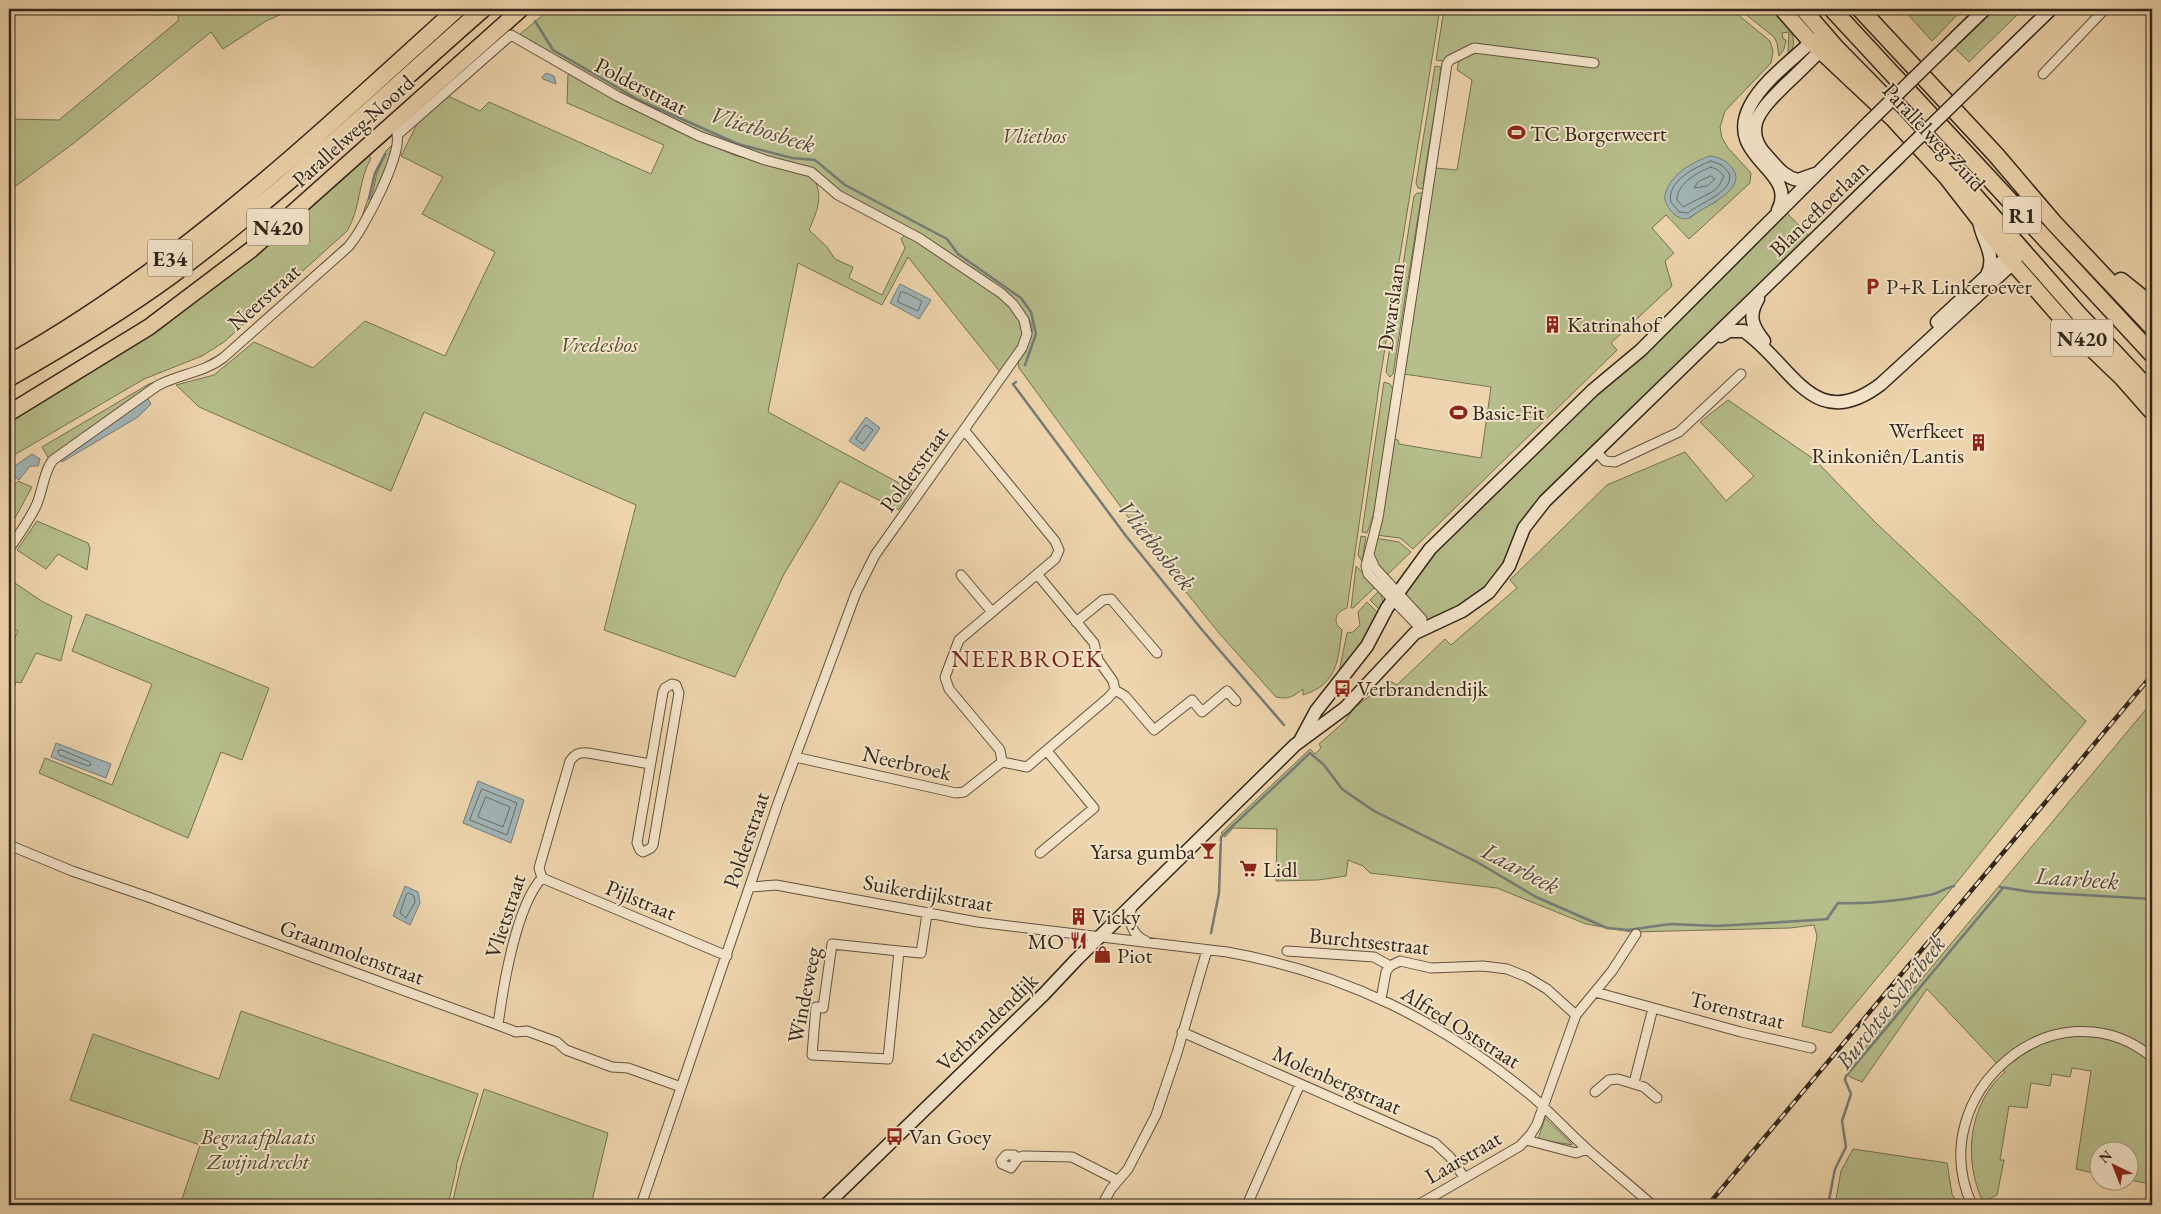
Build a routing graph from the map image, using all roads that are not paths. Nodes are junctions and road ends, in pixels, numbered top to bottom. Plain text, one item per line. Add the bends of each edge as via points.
1 (457, 9) edge
2 (483, 9) edge
3 (511, 9) edge
4 (522, 9) edge
5 (1782, 9) edge
6 (1803, 9) edge
7 (1832, 9) edge
8 (1860, 9) edge
9 (1985, 9) edge
10 (2051, 9) edge
11 (2105, 9) edge
12 (511, 35) joint
13 (1826, 35) junction
14 (1815, 47) junction
15 (1594, 63) dead end
16 (2043, 74) dead end
17 (1825, 166) junction
18 (1979, 218) junction
19 (1769, 222) junction
20 (2022, 248) junction
21 (2082, 253) junction
22 (2010, 260) junction
23 (1987, 275) junction
24 (1762, 292) junction
25 (2152, 306) edge
26 (2152, 327) edge
27 (2128, 329) junction
28 (1710, 342) junction
29 (2152, 354) edge
30 (2152, 360) edge
31 (9, 363) edge
32 (1741, 374) dead end
33 (9, 378) edge
34 (2152, 392) edge
35 (9, 405) edge
36 (1577, 406) joint
37 (2152, 412) edge
38 (9, 413) edge
39 (965, 431) junction
40 (1616, 434) joint
41 (1596, 451) junction
42 (9, 549) edge
43 (1369, 555) junction
44 (1037, 574) junction
45 (962, 575) dead end
46 (1397, 592) junction
47 (992, 612) junction
48 (1076, 622) junction
49 (1421, 629) junction
50 (1157, 653) dead end
51 (1115, 690) junction
52 (1236, 701) dead end
53 (1301, 739) junction
54 (1047, 751) junction
55 (795, 757) junction
56 (1002, 762) junction
57 (650, 764) junction
58 (9, 845) edge
59 (1040, 853) dead end
60 (542, 878) junction
61 (751, 887) junction
62 (1132, 906) junction
63 (927, 914) junction
64 (1636, 934) dead end
65 (1100, 937) junction
66 (1151, 943) junction
67 (1207, 950) junction
68 (899, 951) junction
69 (1287, 951) dead end
70 (726, 956) junction
71 (1390, 966) junction
72 (1596, 992) junction
73 (1381, 999) junction
74 (1653, 1008) junction
75 (1576, 1015) junction
76 (498, 1025) junction
77 (1182, 1032) junction
78 (1811, 1048) dead end
79 (2152, 1057) edge
80 (1634, 1083) junction
81 (1300, 1084) junction
82 (681, 1087) junction
83 (1595, 1092) dead end
84 (1657, 1098) dead end
85 (1543, 1107) junction
86 (1526, 1140) junction
87 (1587, 1149) junction
88 (1018, 1158) dead end
89 (1464, 1177) junction
90 (1117, 1180) junction
91 (1642, 1202) edge
92 (641, 1205) edge
93 (826, 1205) edge
94 (1102, 1205) edge
95 (1247, 1205) edge
96 (1418, 1205) edge
97 (1652, 1205) edge
98 (1972, 1205) edge

1 - 31 highway, E34 via 222,219 117,297
2 - 33 highway, E34 via 289,180 193,259 102,323
3 - 35 highway, Parallelweg Noord / N420 via 300,197 192,286 91,356
4 - 38 highway, Parallelweg Noord / N420 via 236,262 149,327
5 - 14 highway, N420
6 - 13 highway, N420
7 - 27 highway, R1
8 - 21 highway, R1
9 - 17 main road, Blancefloerlaan, bridge
10 - 24 main road, Blancefloerlaan, bridge
11 - 16 street
12 - 39 street, Polderstraat via 617,96 699,136 811,172 838,195 920,238 1001,293 1024,320 1025,340
12 - 42 street, Neerstraat via 397,135 397,150 366,222 348,247 211,367 157,386 54,460 35,508
13 - 14 main road
13 - 20 highway, N420 via 1955,171
14 - 17 main road via 1757,118 1755,134 1764,154 1790,178 1806,178
14 - 18 highway, Parallelweg Zuid / N420 via 1893,119 1958,190
14 - 19 main road via 1755,98 1745,120 1745,134 1751,151 1779,182 1783,193 1779,210
15 - 43 street, Dwarslaan via 1474,48 1448,64 1378,518
17 - 19 main road, Blancefloerlaan
18 - 22 highway, Parallelweg Zuid / N420
18 - 23 main road via 1980,231 1991,256 1992,266
19 - 36 main road, Blancefloerlaan via 1641,350
20 - 22 main road
20 - 34 highway, N420
21 - 25 highway via 2109,269
21 - 26 highway, R1
22 - 23 main road
22 - 28 main road via 1881,384 1848,402 1829,401 1808,392 1744,331 1729,331
22 - 37 highway, Parallelweg Zuid / N420 via 2068,326
23 - 24 main road via 1871,382 1849,393 1837,394 1822,392 1805,384 1758,334 1751,318
24 - 28 main road, Blancefloerlaan
27 - 29 highway, R1
27 - 30 highway
28 - 40 main road, Blancefloerlaan
32 - 41 street via 1679,432 1665,440 1615,462 1605,461
36 - 46 main road, Verbrandendijk via 1434,545
39 - 44 street via 1055,540 1059,550 1055,559
39 - 55 street, Polderstraat via 865,573
40 - 41 main road, Verbrandendijk
41 - 49 main road, Verbrandendijk via 1534,514 1524,528 1508,566 1489,592 1462,611
43 - 46 street via 1375,568
43 - 46 street, Dwarslaan via 1366,570
44 - 47 street
44 - 48 street
45 - 47 street
46 - 49 street
46 - 53 main road, Verbrandendijk via 1367,646 1316,711
47 - 56 street via 959,640 945,681 1000,750
48 - 50 street via 1103,600 1111,599
48 - 51 street via 1094,643 1098,660 1113,681
49 - 53 main road, Verbrandendijk via 1397,650 1345,708
51 - 52 street via 1125,696 1154,730 1192,700 1202,712 1227,691
51 - 54 street
53 - 62 main road, Verbrandendijk
54 - 56 street via 1027,767
54 - 59 street via 1094,808
55 - 56 street, Neerbroek via 956,793 964,792
55 - 61 street, Polderstraat
57 - 57 street via 663,692 668,685 676,685 678,693 652,845 643,852 637,843
57 - 60 street, Vlietstraat via 584,752 570,761 539,868
58 - 76 street, Graanmolenstraat via 72,871
60 - 70 street, Pijlstraat
60 - 76 street, Vlietstraat via 532,889 507,965
61 - 63 street, Suikerdijkstraat via 776,885
61 - 70 street, Polderstraat
62 - 65 main road, Verbrandendijk
62 - 66 street via 1130,922 1133,930 1142,940
63 - 65 street, Suikerdijkstraat
63 - 68 street, Windeweeg via 921,953
64 - 72 street
65 - 66 street
65 - 93 main road, Verbrandendijk
66 - 67 street
67 - 73 street, Alfred Oststraat via 1262,958 1333,978
67 - 77 street
68 - 68 street, Windeweeg via 888,1060 812,1054 816,1008 823,1008 832,944
69 - 71 street, Burchtsestraat via 1374,957
70 - 82 street, Polderstraat
71 - 73 street, Alfred Oststraat
71 - 75 street, Burchtsestraat via 1400,960 1431,968 1495,966 1527,977 1560,999
72 - 74 street, Torenstraat
72 - 75 street
73 - 85 street, Alfred Oststraat via 1458,1041
74 - 78 street, Torenstraat
74 - 80 street
75 - 85 street
76 - 82 street, Graanmolenstraat via 516,1032 528,1031 612,1067 628,1068
77 - 81 street, Molenbergstraat
77 - 90 street via 1156,1115 1128,1169
79 - 98 street via 2115,1038 2083,1032 2051,1036 2029,1046 1996,1069 1976,1095 1965,1125 1963,1173
80 - 83 street via 1609,1080
80 - 84 street
81 - 89 street, Molenbergstraat via 1435,1143
81 - 95 street
82 - 92 street, Polderstraat
85 - 86 street, Laarstraat
85 - 87 street
86 - 87 street, Laarstraat via 1576,1153
86 - 89 street, Laarstraat
87 - 91 street
88 - 90 street via 1072,1157
89 - 96 street, Laarstraat
90 - 94 street
91 - 97 street

